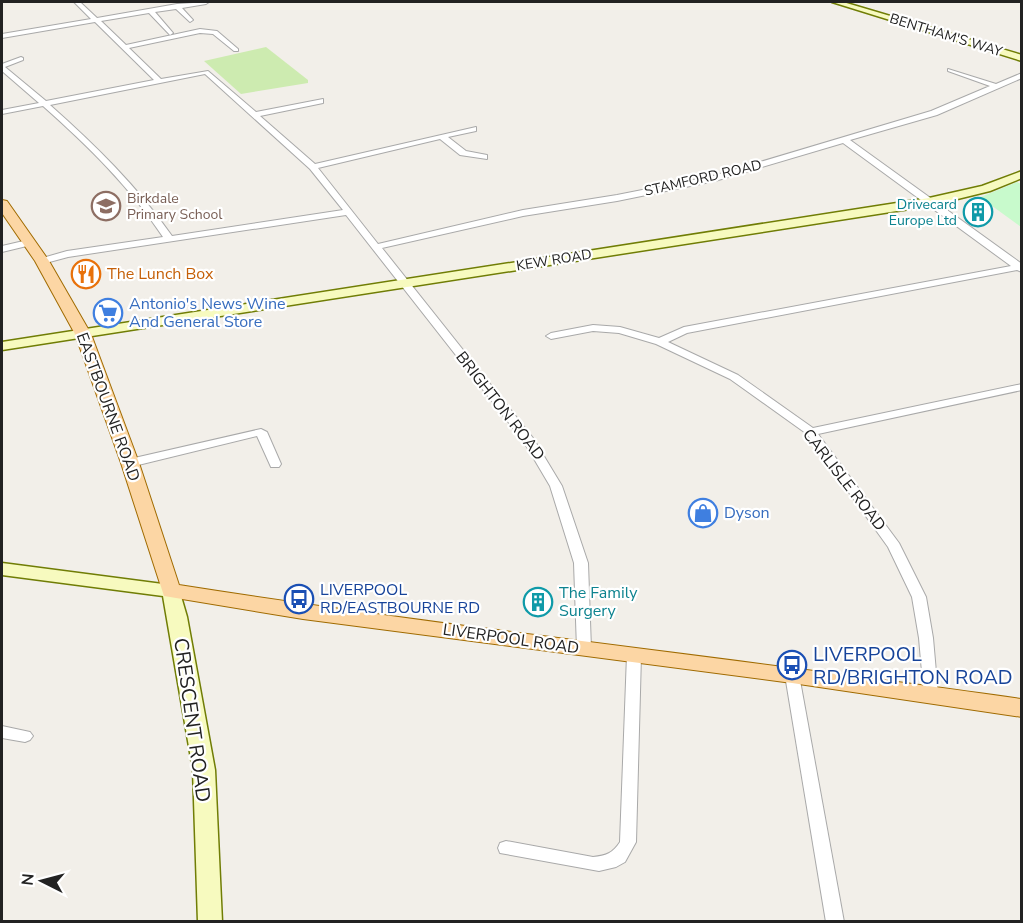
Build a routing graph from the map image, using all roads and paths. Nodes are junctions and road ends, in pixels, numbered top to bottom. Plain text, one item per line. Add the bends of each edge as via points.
1 (77, 2) edge
2 (206, 2) edge
3 (836, 2) edge
4 (190, 3) edge
5 (177, 6) junction
6 (150, 11) junction
7 (95, 20) junction
8 (190, 20) dead end
9 (170, 33) dead end
10 (2, 36) edge
11 (126, 46) junction
12 (236, 50) dead end
13 (1022, 57) edge
14 (21, 59) dead end
15 (2, 67) edge
16 (950, 70) dead end
17 (1022, 75) edge
18 (159, 81) junction
19 (996, 86) junction
20 (320, 101) dead end
21 (46, 103) junction
22 (2, 112) edge
23 (255, 115) junction
24 (473, 129) dead end
25 (442, 136) junction
26 (844, 140) junction
27 (480, 154) dead end
28 (313, 167) junction
29 (1022, 174) edge
30 (929, 202) junction
31 (2, 204) edge
32 (349, 212) junction
33 (170, 240) junction
34 (28, 243) junction
35 (376, 247) junction
36 (2, 249) edge
37 (42, 261) junction
38 (1020, 268) edge
39 (403, 284) junction
40 (83, 334) junction
41 (551, 336) dead end
42 (660, 342) junction
43 (2, 346) edge
44 (1020, 388) edge
45 (811, 432) junction
46 (130, 464) junction
47 (275, 464) dead end
48 (2, 569) edge
49 (171, 591) junction
50 (584, 648) junction
51 (634, 655) junction
52 (792, 675) junction
53 (932, 695) junction
54 (1022, 708) edge
55 (2, 732) edge
56 (25, 736) dead end
57 (506, 848) dead end
58 (210, 921) edge
59 (835, 921) edge

1 - 7 street
2 - 4 street
3 - 13 main road, BENTHAM'S WAY
4 - 5 street
5 - 6 street
5 - 8 street
6 - 7 street
6 - 9 street
7 - 10 street
7 - 11 street
11 - 12 street via 200,31 215,32
11 - 18 street
14 - 15 street
15 - 21 street
16 - 19 street
17 - 19 street, STAMFORD ROAD
18 - 21 street
18 - 23 street, BRIGHTON ROAD via 206,72
19 - 26 street, STAMFORD ROAD via 934,113
20 - 23 street
21 - 22 street
21 - 33 street via 104,158
23 - 28 street, BRIGHTON ROAD
24 - 25 street
25 - 27 street via 455,149
25 - 28 street
26 - 30 street
26 - 35 street, STAMFORD ROAD via 715,178 523,213
28 - 32 street, BRIGHTON ROAD
29 - 30 main road, KEW ROAD via 986,189
30 - 38 street
30 - 39 main road, KEW ROAD
31 - 34 main road, EASTBOURNE ROAD
32 - 33 street
32 - 35 street, BRIGHTON ROAD
33 - 37 street
34 - 36 street
34 - 37 main road, EASTBOURNE ROAD
35 - 39 street, BRIGHTON ROAD
37 - 40 main road, EASTBOURNE ROAD
38 - 42 street via 684,330
39 - 40 main road, KEW ROAD
39 - 50 street, BRIGHTON ROAD via 518,424 546,466 580,563
40 - 43 main road, KEW ROAD
40 - 46 main road, EASTBOURNE ROAD
41 - 42 street, CARLISLE ROAD via 593,328 620,330
42 - 45 street, CARLISLE ROAD via 734,377
44 - 45 street
45 - 53 street, CARLISLE ROAD via 894,546 919,597
46 - 47 street via 261,432
46 - 49 main road, EASTBOURNE ROAD
48 - 49 main road, LIVERPOOL ROAD
49 - 50 main road, LIVERPOOL ROAD
49 - 58 main road, CRESCENT ROAD via 204,770
50 - 51 main road, LIVERPOOL ROAD
51 - 52 main road, LIVERPOOL ROAD
51 - 57 street via 625,851 620,858 593,864
52 - 53 main road, LIVERPOOL ROAD
52 - 59 street
53 - 54 main road, LIVERPOOL ROAD
55 - 56 street

